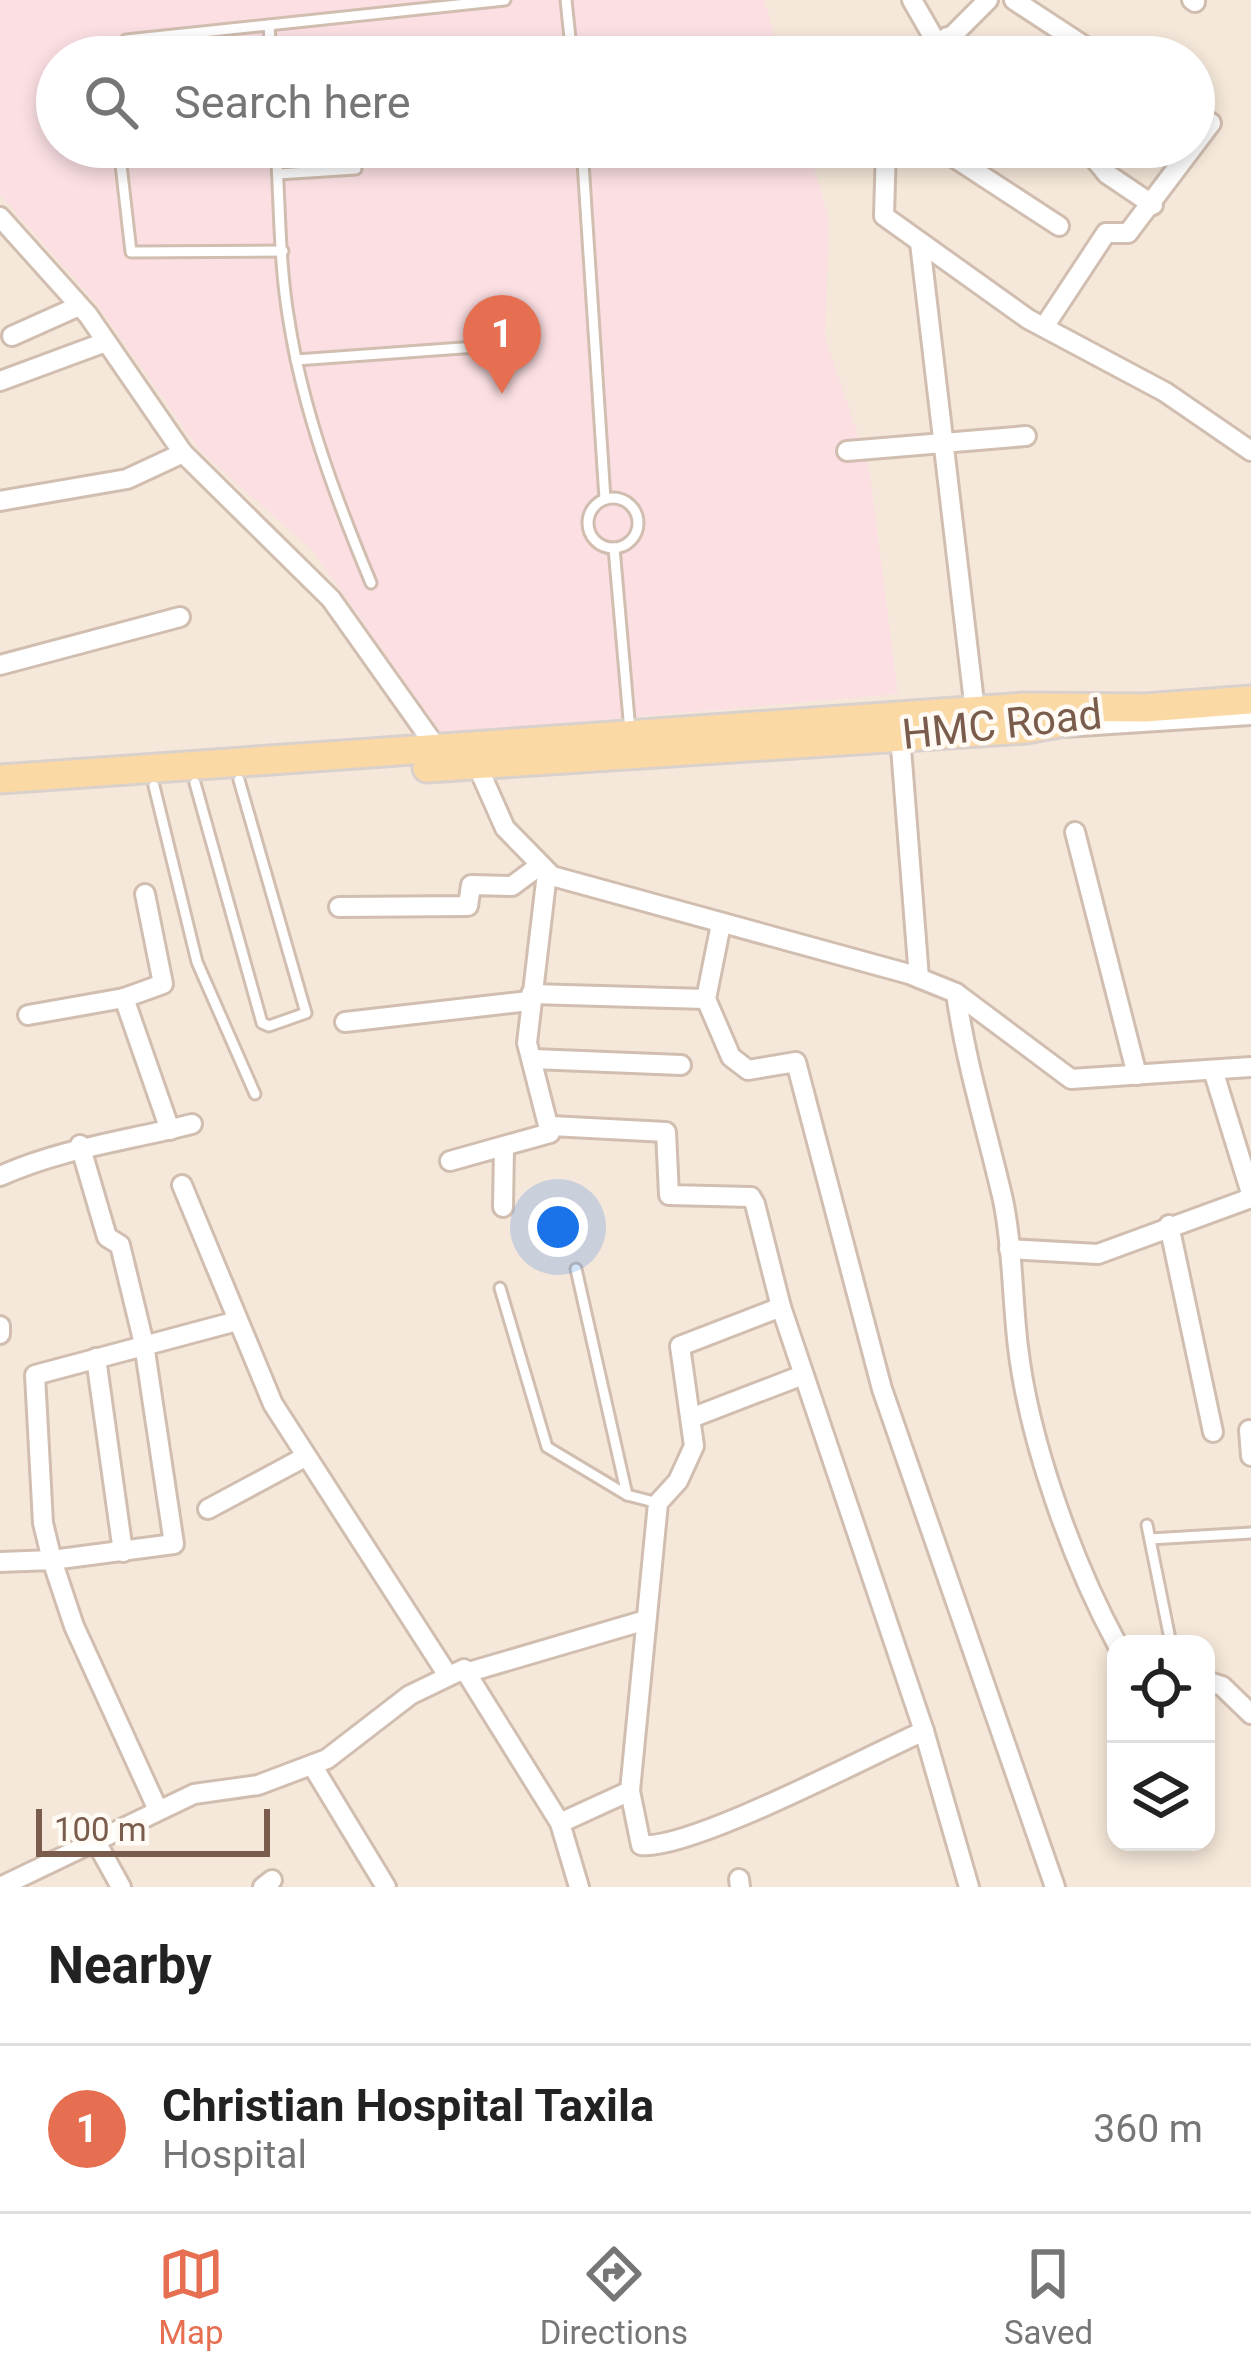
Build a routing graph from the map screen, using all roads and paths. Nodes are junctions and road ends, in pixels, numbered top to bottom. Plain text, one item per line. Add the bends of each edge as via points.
1 (505, 0) edge
2 (566, 0) edge
3 (912, 0) edge
4 (988, 0) edge
5 (1014, 0) edge
6 (268, 25) junction
7 (164, 36) edge
8 (269, 36) edge
9 (570, 36) edge
10 (933, 36) edge
11 (950, 36) edge
12 (1069, 36) edge
13 (121, 168) edge
14 (278, 168) edge
15 (583, 168) edge
16 (885, 168) edge
17 (970, 168) edge
18 (1102, 168) edge
19 (1179, 168) edge
20 (356, 169) dead end
21 (278, 174) junction
22 (1153, 205) junction
23 (0, 217) edge
24 (1059, 226) dead end
25 (920, 244) junction
26 (283, 251) junction
27 (80, 306) junction
28 (1044, 328) junction
29 (12, 336) dead end
30 (104, 343) junction
31 (490, 346) dead end
32 (296, 360) junction
33 (0, 381) edge
34 (1026, 436) dead end
35 (943, 444) junction
36 (848, 451) dead end
37 (1251, 452) edge
38 (183, 453) junction
39 (605, 500) junction
40 (0, 502) edge
41 (614, 548) junction
42 (371, 583) dead end
43 (179, 617) dead end
44 (0, 665) edge
45 (1251, 688) edge
46 (1251, 700) edge
47 (975, 711) junction
48 (1251, 716) edge
49 (1026, 718) junction
50 (900, 735) junction
51 (631, 744) junction
52 (454, 760) junction
53 (0, 779) edge
54 (239, 780) junction
55 (195, 783) junction
56 (154, 786) junction
57 (0, 797) edge
58 (1075, 832) dead end
59 (543, 870) junction
60 (145, 894) dead end
61 (339, 907) dead end
62 (721, 925) junction
63 (919, 978) junction
64 (956, 993) junction
65 (530, 997) junction
66 (124, 998) junction
67 (706, 999) junction
68 (28, 1015) dead end
69 (345, 1022) dead end
70 (533, 1059) junction
71 (681, 1065) dead end
72 (1251, 1067) edge
73 (1213, 1070) junction
74 (1137, 1075) junction
75 (255, 1094) dead end
76 (192, 1124) dead end
77 (550, 1126) junction
78 (170, 1130) junction
79 (80, 1145) junction
80 (504, 1148) junction
81 (450, 1161) dead end
82 (0, 1176) edge
83 (182, 1185) dead end
84 (1251, 1195) edge
85 (503, 1207) dead end
86 (1168, 1226) junction
87 (1009, 1249) junction
88 (576, 1269) dead end
89 (500, 1288) dead end
90 (782, 1307) junction
91 (237, 1321) junction
92 (144, 1344) junction
93 (96, 1358) junction
94 (803, 1375) junction
95 (691, 1418) junction
96 (1249, 1430) edge
97 (1214, 1432) dead end
98 (1251, 1456) edge
99 (304, 1457) junction
100 (627, 1495) junction
101 (658, 1503) junction
102 (208, 1509) dead end
103 (1147, 1525) dead end
104 (1251, 1534) edge
105 (1150, 1539) junction
106 (123, 1552) junction
107 (52, 1559) junction
108 (0, 1562) edge
109 (646, 1620) junction
110 (1113, 1635) edge
111 (1169, 1635) edge
112 (470, 1672) junction
113 (447, 1674) junction
114 (1215, 1684) edge
115 (1251, 1714) edge
116 (924, 1731) junction
117 (312, 1765) junction
118 (630, 1791) junction
119 (158, 1810) junction
120 (560, 1823) junction
121 (95, 1840) junction
122 (0, 1887) edge
123 (121, 1887) edge
124 (386, 1887) edge
125 (579, 1887) edge
126 (968, 1887) edge
127 (1055, 1887) edge

1 - 6 lane
2 - 9 lane
3 - 10 street
4 - 11 street
5 - 12 street
6 - 7 lane
6 - 8 lane
13 - 26 lane via 131,252
14 - 21 lane
15 - 39 lane
16 - 25 street via 884,217
17 - 24 street
18 - 22 street
19 - 22 street
20 - 21 lane
21 - 26 lane
22 - 28 street via 1128,233 1106,233
23 - 27 street
25 - 28 street
25 - 35 street
26 - 32 lane
27 - 29 street
27 - 30 street
28 - 37 street via 1165,392
30 - 33 street
30 - 38 street
31 - 32 lane
32 - 42 lane via 338,504
34 - 35 street
35 - 36 street
35 - 47 street
38 - 40 street via 127,479
38 - 52 street via 331,599
39 - 41 lane via 592,509 588,529
39 - 41 lane via 628,504 638,522 630,541
41 - 51 lane
43 - 44 street
45 - 49 street
46 - 49 main road, HMC Road
47 - 49 main road, HMC Road
47 - 51 main road, HMC Road
48 - 49 street
49 - 50 main road, HMC Road
50 - 51 main road, HMC Road
50 - 63 street
51 - 52 main road, HMC Road
51 - 52 main road, HMC Road
52 - 53 main road, HMC Road
52 - 54 main road, HMC Road
52 - 59 street
54 - 55 main road, HMC Road
54 - 55 lane via 306,1013 269,1026 230,920
55 - 56 main road, HMC Road
56 - 57 main road, HMC Road
56 - 75 lane via 197,962
58 - 74 street
59 - 61 street via 512,886 471,885 468,906
59 - 62 street
59 - 65 street
60 - 66 street via 163,984
62 - 63 street
62 - 67 street
63 - 64 street
64 - 74 street via 1071,1079
64 - 87 street
65 - 67 street
65 - 69 street
65 - 70 street
66 - 68 street
66 - 78 street
67 - 127 street via 740,1065 796,1062 882,1389
70 - 71 street
70 - 77 street
72 - 73 street
73 - 74 street
73 - 84 street
76 - 78 street
77 - 80 street via 542,1139
77 - 90 street via 666,1132 669,1195 751,1198
78 - 79 street
79 - 82 street
79 - 92 street via 106,1237 120,1245
80 - 81 street
80 - 85 street
83 - 91 street
84 - 86 street
86 - 87 street via 1098,1255
86 - 97 street
87 - 110 street via 1018,1351 1037,1432
88 - 100 lane
89 - 100 lane via 542,1439
90 - 94 street
90 - 95 street via 680,1346
91 - 92 street
91 - 99 street
92 - 93 street
92 - 106 street via 174,1544
93 - 106 street
93 - 107 street via 33,1380
94 - 95 street
94 - 116 street
95 - 101 street via 692,1456
96 - 98 street
99 - 102 street
99 - 113 street
100 - 101 lane
101 - 109 street
103 - 105 lane
104 - 105 lane
105 - 111 lane
106 - 107 street
107 - 108 street
107 - 119 street
109 - 112 street
109 - 118 street
112 - 113 street
112 - 120 street
113 - 117 street
114 - 115 street
116 - 118 street via 722,1825 654,1847 641,1845
116 - 126 street
117 - 119 street
117 - 124 street
118 - 120 street
119 - 121 street
120 - 125 street
121 - 122 street
121 - 123 street

